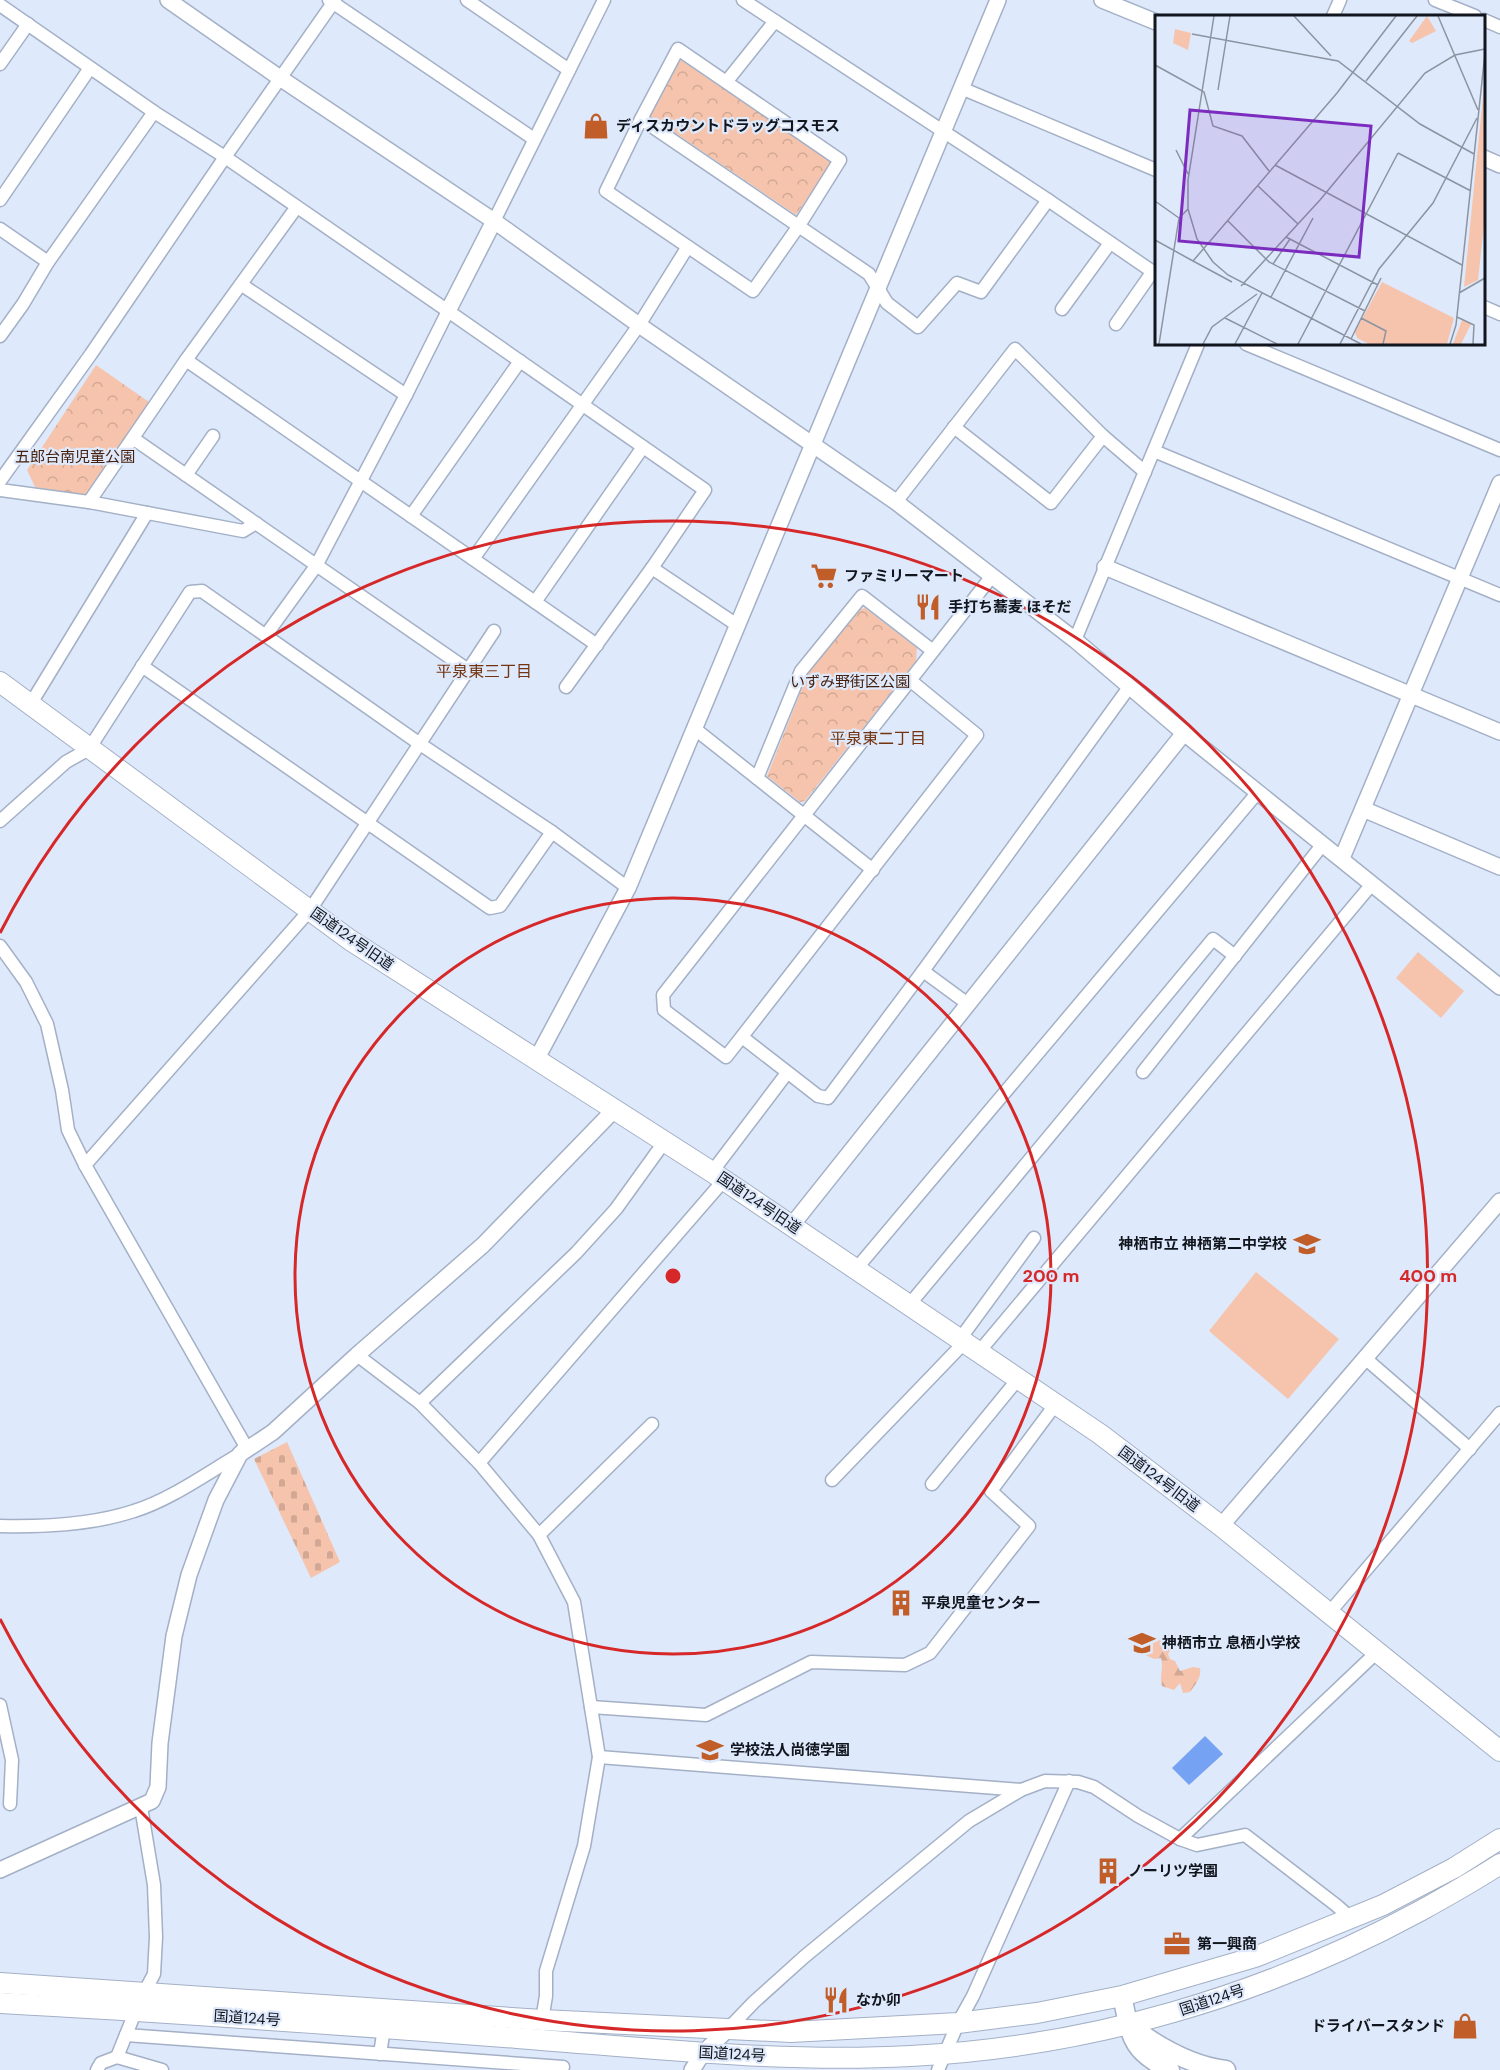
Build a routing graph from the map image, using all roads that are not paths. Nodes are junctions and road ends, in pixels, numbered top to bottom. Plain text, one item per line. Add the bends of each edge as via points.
1 (168, 0) edge
2 (467, 0) edge
3 (604, 0) edge
4 (743, 0) edge
5 (998, 0) edge
6 (1102, 0) edge
7 (1340, 0) edge
8 (1435, 0) edge
9 (332, 1) edge
10 (0, 5) edge
11 (1333, 15) edge
12 (1472, 15) edge
13 (1485, 20) edge
14 (775, 21) junction
15 (1155, 22) edge
16 (28, 24) junction
17 (1500, 27) edge
18 (0, 64) edge
19 (90, 68) junction
20 (569, 70) junction
21 (280, 78) junction
22 (727, 81) junction
23 (961, 88) junction
24 (154, 112) junction
25 (641, 119) junction
26 (943, 130) junction
27 (534, 139) junction
28 (225, 157) junction
29 (1485, 158) edge
30 (1500, 165) edge
31 (1155, 170) edge
32 (0, 200) edge
33 (1048, 200) junction
34 (296, 208) junction
35 (494, 221) junction
36 (798, 227) junction
37 (0, 229) edge
38 (1110, 243) junction
39 (687, 248) junction
40 (48, 262) junction
41 (1155, 273) edge
42 (242, 285) junction
43 (878, 286) junction
44 (1485, 307) edge
45 (1062, 309) dead end
46 (448, 310) junction
47 (1500, 314) edge
48 (1116, 324) dead end
49 (639, 325) junction
50 (0, 336) edge
51 (1198, 345) edge
52 (1248, 345) edge
53 (186, 360) junction
54 (519, 361) junction
55 (406, 395) junction
56 (582, 405) junction
57 (954, 428) junction
58 (213, 436) dead end
59 (1103, 436) junction
60 (134, 439) junction
61 (812, 444) junction
62 (643, 447) junction
63 (1500, 450) edge
64 (1154, 451) junction
65 (1145, 472) junction
66 (186, 475) junction
67 (361, 480) junction
68 (0, 481) edge
69 (1500, 483) edge
70 (0, 490) edge
71 (89, 502) junction
72 (896, 502) junction
73 (147, 513) junction
74 (411, 516) junction
75 (256, 523) junction
76 (473, 559) junction
77 (316, 566) junction
78 (1105, 567) junction
79 (652, 568) junction
80 (993, 576) junction
81 (1460, 578) junction
82 (1500, 595) edge
83 (535, 602) junction
84 (736, 625) junction
85 (494, 631) dead end
86 (266, 635) junction
87 (1075, 640) junction
88 (597, 645) junction
89 (933, 651) junction
90 (142, 666) junction
91 (468, 670) junction
92 (910, 681) junction
93 (0, 682) edge
94 (1130, 686) junction
95 (566, 687) dead end
96 (1409, 695) junction
97 (30, 705) junction
98 (695, 729) junction
99 (1500, 732) edge
100 (1184, 733) junction
101 (420, 744) junction
102 (89, 749) junction
103 (757, 778) junction
104 (1258, 792) junction
105 (1363, 809) junction
106 (803, 816) junction
107 (0, 821) edge
108 (367, 824) junction
109 (552, 832) junction
110 (1323, 844) junction
111 (1342, 858) junction
112 (1500, 867) edge
113 (873, 870) junction
114 (1372, 884) junction
115 (628, 888) junction
116 (309, 910) junction
117 (0, 945) edge
118 (1235, 956) junction
119 (923, 971) junction
120 (1500, 987) edge
121 (968, 1004) junction
122 (742, 1037) junction
123 (536, 1060) junction
124 (787, 1072) junction
125 (1143, 1072) dead end
126 (615, 1109) junction
127 (665, 1142) junction
128 (85, 1165) junction
129 (718, 1176) junction
130 (1500, 1201) edge
131 (792, 1225) junction
132 (1034, 1238) dead end
133 (856, 1269) junction
134 (909, 1305) junction
135 (960, 1339) junction
136 (978, 1353) junction
137 (357, 1354) junction
138 (1366, 1359) junction
139 (1018, 1380) junction
140 (420, 1403) junction
141 (1055, 1404) junction
142 (1500, 1413) edge
143 (652, 1424) dead end
144 (1470, 1449) junction
145 (240, 1454) junction
146 (479, 1462) junction
147 (832, 1480) dead end
148 (932, 1484) dead end
149 (0, 1526) edge
150 (1221, 1526) junction
151 (538, 1535) junction
152 (1329, 1613) junction
153 (1377, 1652) junction
154 (0, 1705) edge
155 (591, 1707) junction
156 (1500, 1751) edge
157 (599, 1757) junction
158 (1069, 1781) junction
159 (1021, 1790) junction
160 (10, 1804) dead end
161 (141, 1807) junction
162 (1180, 1839) junction
163 (1500, 1839) edge
164 (1500, 1864) edge
165 (0, 1870) edge
166 (1352, 1919) junction
167 (0, 1983) edge
168 (145, 1991) junction
169 (1122, 1996) junction
170 (0, 2003) edge
171 (136, 2010) junction
172 (543, 2020) junction
173 (958, 2023) junction
174 (1129, 2025) junction
175 (384, 2028) junction
176 (728, 2029) junction
177 (126, 2035) junction
178 (559, 2041) junction
179 (703, 2053) junction
180 (380, 2054) junction
181 (117, 2057) junction
182 (941, 2062) edge
183 (563, 2068) edge
184 (97, 2070) edge
185 (162, 2070) edge
186 (692, 2070) edge
187 (1170, 2070) edge
188 (1226, 2070) edge

1 - 21 street
2 - 20 street
3 - 20 street
4 - 14 street
5 - 23 street
6 - 15 street
7 - 11 street
8 - 12 street
9 - 21 street
9 - 27 street
10 - 16 street
13 - 17 street
14 - 22 street
14 - 26 street
16 - 18 street
16 - 19 street
19 - 24 street
19 - 32 street
20 - 27 street
21 - 28 street
21 - 35 street
22 - 25 street via 678,49
22 - 36 street via 840,160
23 - 26 street
23 - 31 street
24 - 28 street
24 - 40 street
25 - 36 street
25 - 39 street via 606,191
26 - 33 street
26 - 43 street
27 - 35 street
28 - 34 street
28 - 68 street
29 - 30 street
33 - 38 street
33 - 43 street via 981,292 957,283 918,327 886,303
34 - 42 street
34 - 46 street
35 - 46 street
35 - 49 street
36 - 39 street via 753,291
36 - 43 street via 869,274
37 - 40 street
38 - 41 street
38 - 45 street
39 - 49 street
40 - 50 street
41 - 48 street
42 - 53 street
42 - 55 street
43 - 61 street
44 - 47 street
46 - 54 street
46 - 55 street
49 - 56 street
49 - 61 street
51 - 64 street
52 - 63 street
53 - 60 street
53 - 67 street
54 - 56 street
54 - 74 street
55 - 67 street
56 - 62 street
56 - 76 street
57 - 59 street via 1052,503
57 - 59 street via 1015,349
57 - 72 street
58 - 66 street
59 - 65 street
60 - 66 street
60 - 71 street
61 - 72 street
61 - 84 street
62 - 79 street via 705,490
62 - 83 street
64 - 65 street
64 - 81 street
65 - 78 street
66 - 75 street
67 - 74 street
67 - 77 street
69 - 81 street
70 - 71 street
71 - 73 street
72 - 80 street
73 - 75 street via 243,531
73 - 97 street
74 - 76 street
75 - 77 street
76 - 83 street
77 - 86 street
77 - 91 street
78 - 87 street
78 - 96 street
79 - 84 street
79 - 88 street
80 - 87 street
80 - 89 street
81 - 82 street
81 - 96 street
83 - 88 street
84 - 98 street
85 - 91 street
86 - 90 street via 202,591 190,592
86 - 101 street
87 - 94 street
88 - 95 street
89 - 92 street
89 - 103 street via 861,596 801,671
90 - 102 street
90 - 108 street
91 - 101 street
92 - 106 street
92 - 113 street via 977,735
93 - 97 highway, 国道124号旧道
94 - 100 street
94 - 119 street
96 - 99 street
96 - 105 street
97 - 102 highway, 国道124号旧道
98 - 103 street
98 - 115 street
100 - 104 street
100 - 121 street
101 - 108 street
101 - 109 street
102 - 107 street via 66,762
102 - 116 highway, 国道124号旧道
103 - 106 street
104 - 110 street
104 - 133 street
105 - 111 street
105 - 112 street
106 - 113 street
106 - 122 street via 663,995 664,1010 726,1057
108 - 109 street via 490,908 500,906
108 - 116 street
109 - 115 street
110 - 111 street
110 - 118 street
111 - 114 street
113 - 122 street
114 - 120 street
114 - 136 street
115 - 123 street
116 - 123 highway, 国道124号旧道
116 - 128 street
117 - 128 street via 26,982 47,1024 68,1130
118 - 125 street
118 - 134 street via 1213,939
119 - 121 street
119 - 124 street via 828,1098 818,1096
121 - 131 street
122 - 124 street
123 - 126 highway, 国道124号旧道
124 - 129 street
126 - 127 highway, 国道124号旧道
126 - 137 street via 483,1245
127 - 129 highway, 国道124号旧道
127 - 140 street via 616,1209 576,1253
128 - 145 street via 245,1445
129 - 131 highway, 国道124号旧道
129 - 146 street
130 - 138 street
131 - 133 highway, 国道124号旧道
132 - 135 street
133 - 134 highway, 国道124号旧道
134 - 135 highway, 国道124号旧道
135 - 136 highway, 国道124号旧道
135 - 147 street via 959,1348
136 - 139 highway, 国道124号旧道
137 - 140 street
137 - 145 street via 273,1431
138 - 144 street
138 - 150 street
139 - 141 highway, 国道124号旧道
139 - 148 street
140 - 146 street
141 - 150 highway, 国道124号旧道
141 - 155 street via 992,1491 1029,1526 930,1653 905,1665 811,1662 706,1715
142 - 144 street
143 - 151 street
144 - 152 street
145 - 149 street via 135,1511 99,1520
145 - 161 street via 216,1500 189,1575 166,1687 158,1787 152,1801
146 - 151 street
150 - 152 highway, 国道124号旧道
151 - 155 street via 574,1602
152 - 153 highway, 国道124号旧道
153 - 156 highway, 国道124号旧道
153 - 162 street
154 - 160 street via 12,1760
155 - 157 street
157 - 159 street
157 - 172 street via 584,1846 546,1971
158 - 159 street via 1045,1781
158 - 162 street via 1094,1787
158 - 173 street
159 - 176 street via 962,1827 804,1957
161 - 165 street
161 - 168 street via 154,1885 156,1937 154,1974
162 - 166 street via 1197,1845 1245,1835
163 - 166 highway, 国道124号 via 1415,1889
164 - 174 highway, 国道124号 via 1398,1922 1318,1960 1219,1998
166 - 169 highway, 国道124号 via 1255,1957
167 - 168 highway, 国道124号
168 - 171 street
168 - 172 highway, 国道124号
169 - 173 highway, 国道124号
169 - 174 main road
170 - 171 highway, 国道124号
171 - 175 highway, 国道124号
171 - 177 street
172 - 176 highway, 国道124号
173 - 176 highway, 国道124号 via 791,2032
173 - 182 street
174 - 182 highway, 国道124号
174 - 187 main road via 1136,2046
174 - 188 main road via 1185,2058
175 - 178 highway, 国道124号
175 - 180 street
176 - 179 street
177 - 180 street
177 - 181 street
178 - 179 highway, 国道124号
178 - 183 street
179 - 182 highway, 国道124号
179 - 186 street
180 - 183 street
181 - 184 street via 101,2062
181 - 185 street

